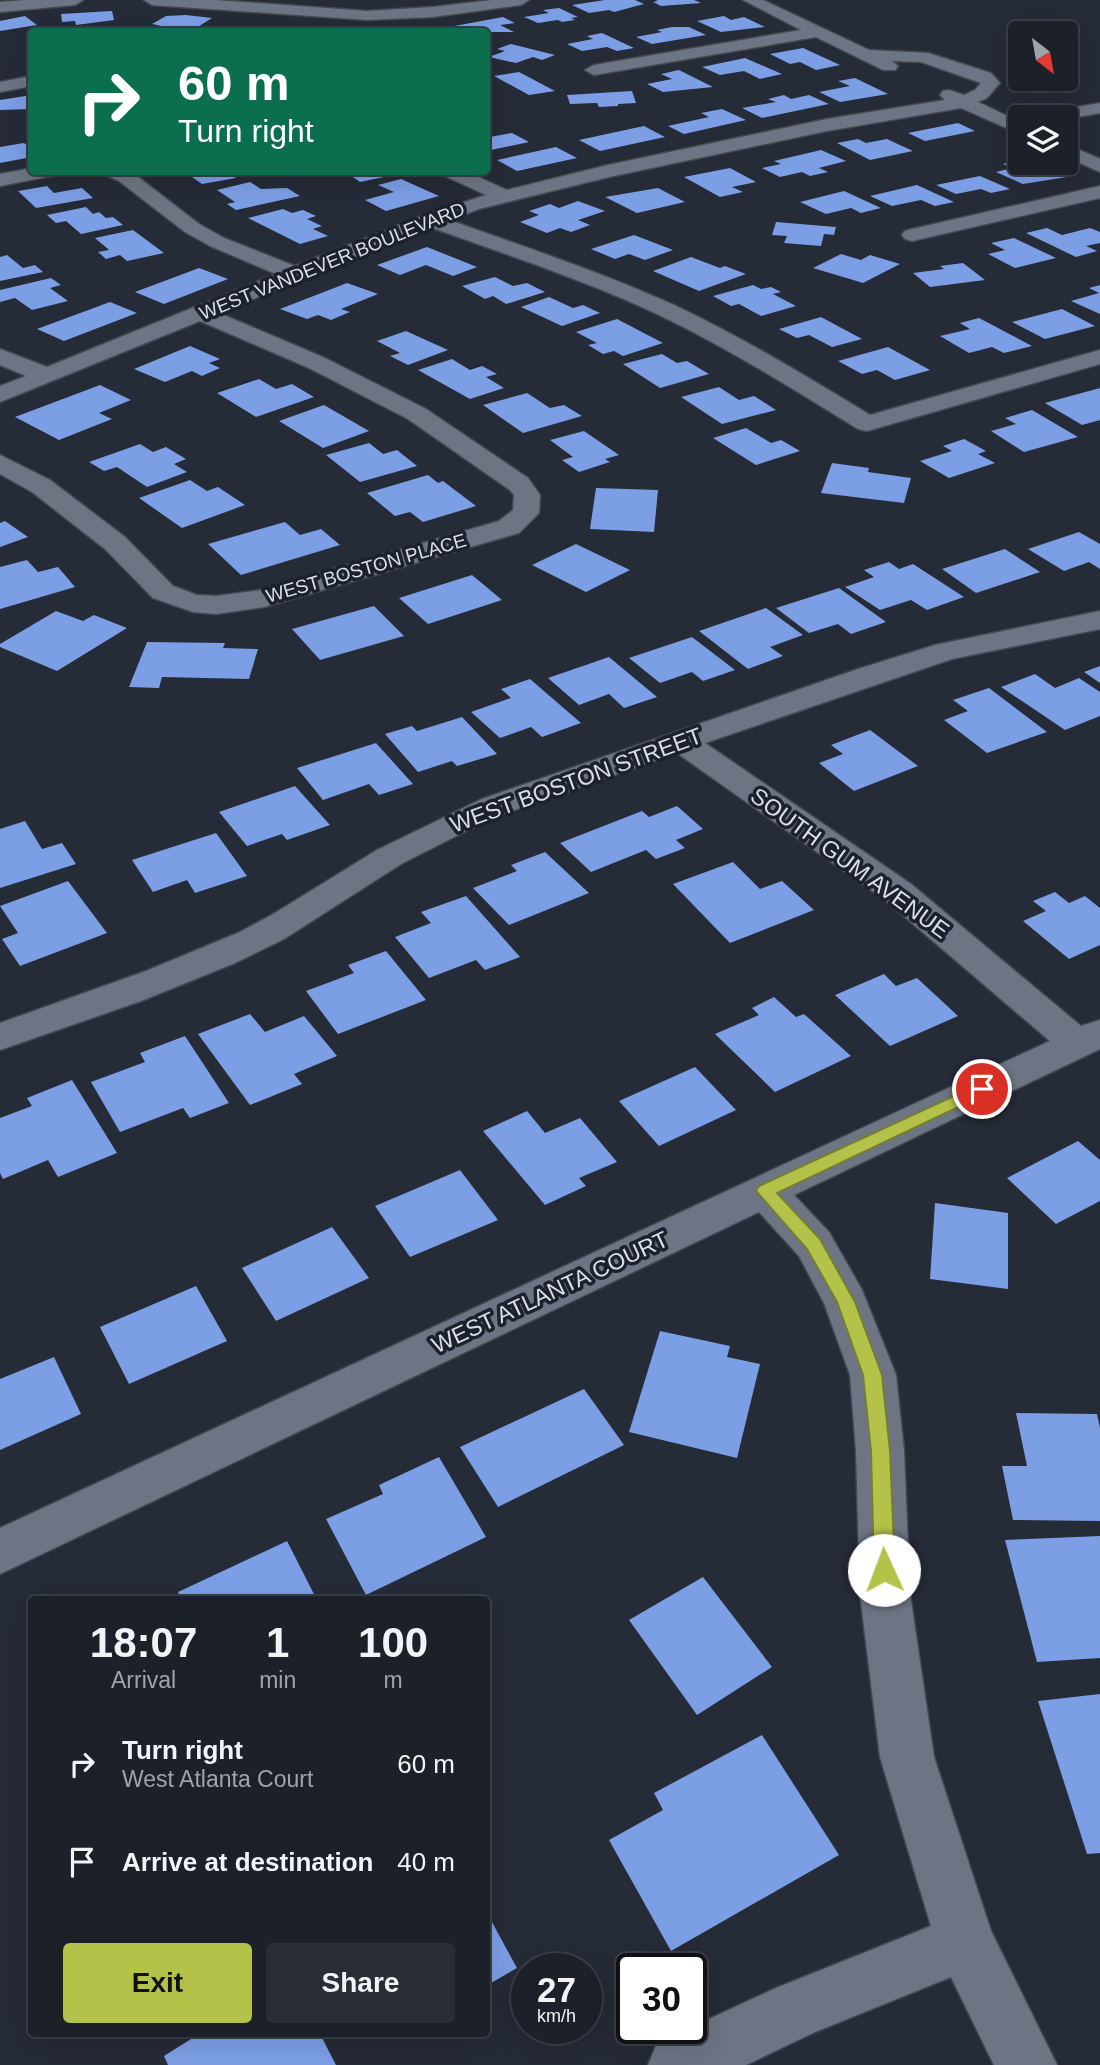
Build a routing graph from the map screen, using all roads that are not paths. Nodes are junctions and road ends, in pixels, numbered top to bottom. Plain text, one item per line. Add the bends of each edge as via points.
1 (75, 0) edge
2 (152, 0) edge
3 (521, 0) edge
4 (751, 0) edge
5 (27, 2) edge
6 (0, 7) edge
7 (268, 10) junction
8 (239, 26) dead end
9 (818, 32) junction
10 (865, 55) junction
11 (594, 70) dead end
12 (902, 72) dead end
13 (28, 83) edge
14 (0, 87) edge
15 (938, 90) dead end
16 (962, 102) junction
17 (1100, 108) edge
18 (1078, 112) edge
19 (1008, 121) edge
20 (1078, 156) edge
21 (1100, 166) edge
22 (28, 175) edge
23 (122, 175) edge
24 (458, 175) edge
25 (0, 180) edge
26 (1100, 192) edge
27 (503, 196) junction
28 (429, 220) junction
29 (912, 235) dead end
30 (295, 274) junction
31 (200, 313) junction
32 (0, 356) edge
33 (1100, 357) edge
34 (47, 376) junction
35 (0, 396) edge
36 (0, 463) edge
37 (1100, 620) edge
38 (681, 741) junction
39 (0, 1037) edge
40 (1089, 1039) edge
41 (765, 1191) junction
42 (0, 1552) edge
43 (965, 1942) junction
44 (679, 2065) edge
45 (1026, 2065) edge

1 - 5 street
2 - 7 street
3 - 7 street via 385,15
4 - 9 street
5 - 6 street
7 - 8 street
9 - 10 street
9 - 11 street
10 - 12 street
10 - 16 street via 922,57 991,83 981,94
13 - 14 street
15 - 16 street
16 - 19 street
16 - 27 street, WEST VANDEVER BOULEVARD via 814,128
17 - 18 street
20 - 21 street
22 - 25 street
23 - 30 street via 192,228
24 - 27 street
26 - 29 street
27 - 28 street, WEST VANDEVER BOULEVARD
28 - 30 street, WEST VANDEVER BOULEVARD
28 - 33 street via 665,310 757,357 867,424
30 - 31 street, WEST VANDEVER BOULEVARD
31 - 34 street, WEST VANDEVER BOULEVARD
31 - 36 street, WEST BOSTON PLACE via 307,358 417,414 519,484 527,495 526,513 521,520 492,532 254,600 193,603 163,592 115,543 75,511
32 - 34 street
34 - 35 street, WEST VANDEVER BOULEVARD
37 - 38 street, WEST BOSTON STREET via 946,651
38 - 39 street, WEST BOSTON STREET via 494,806 388,858 254,940 183,971
38 - 40 street, SOUTH GUM AVENUE via 898,892
40 - 41 street, WEST ATLANTA COURT
41 - 42 street, WEST ATLANTA COURT
41 - 43 street via 814,1244 846,1302 873,1375 885,1594 907,1757
43 - 44 street via 797,2009
43 - 45 street

